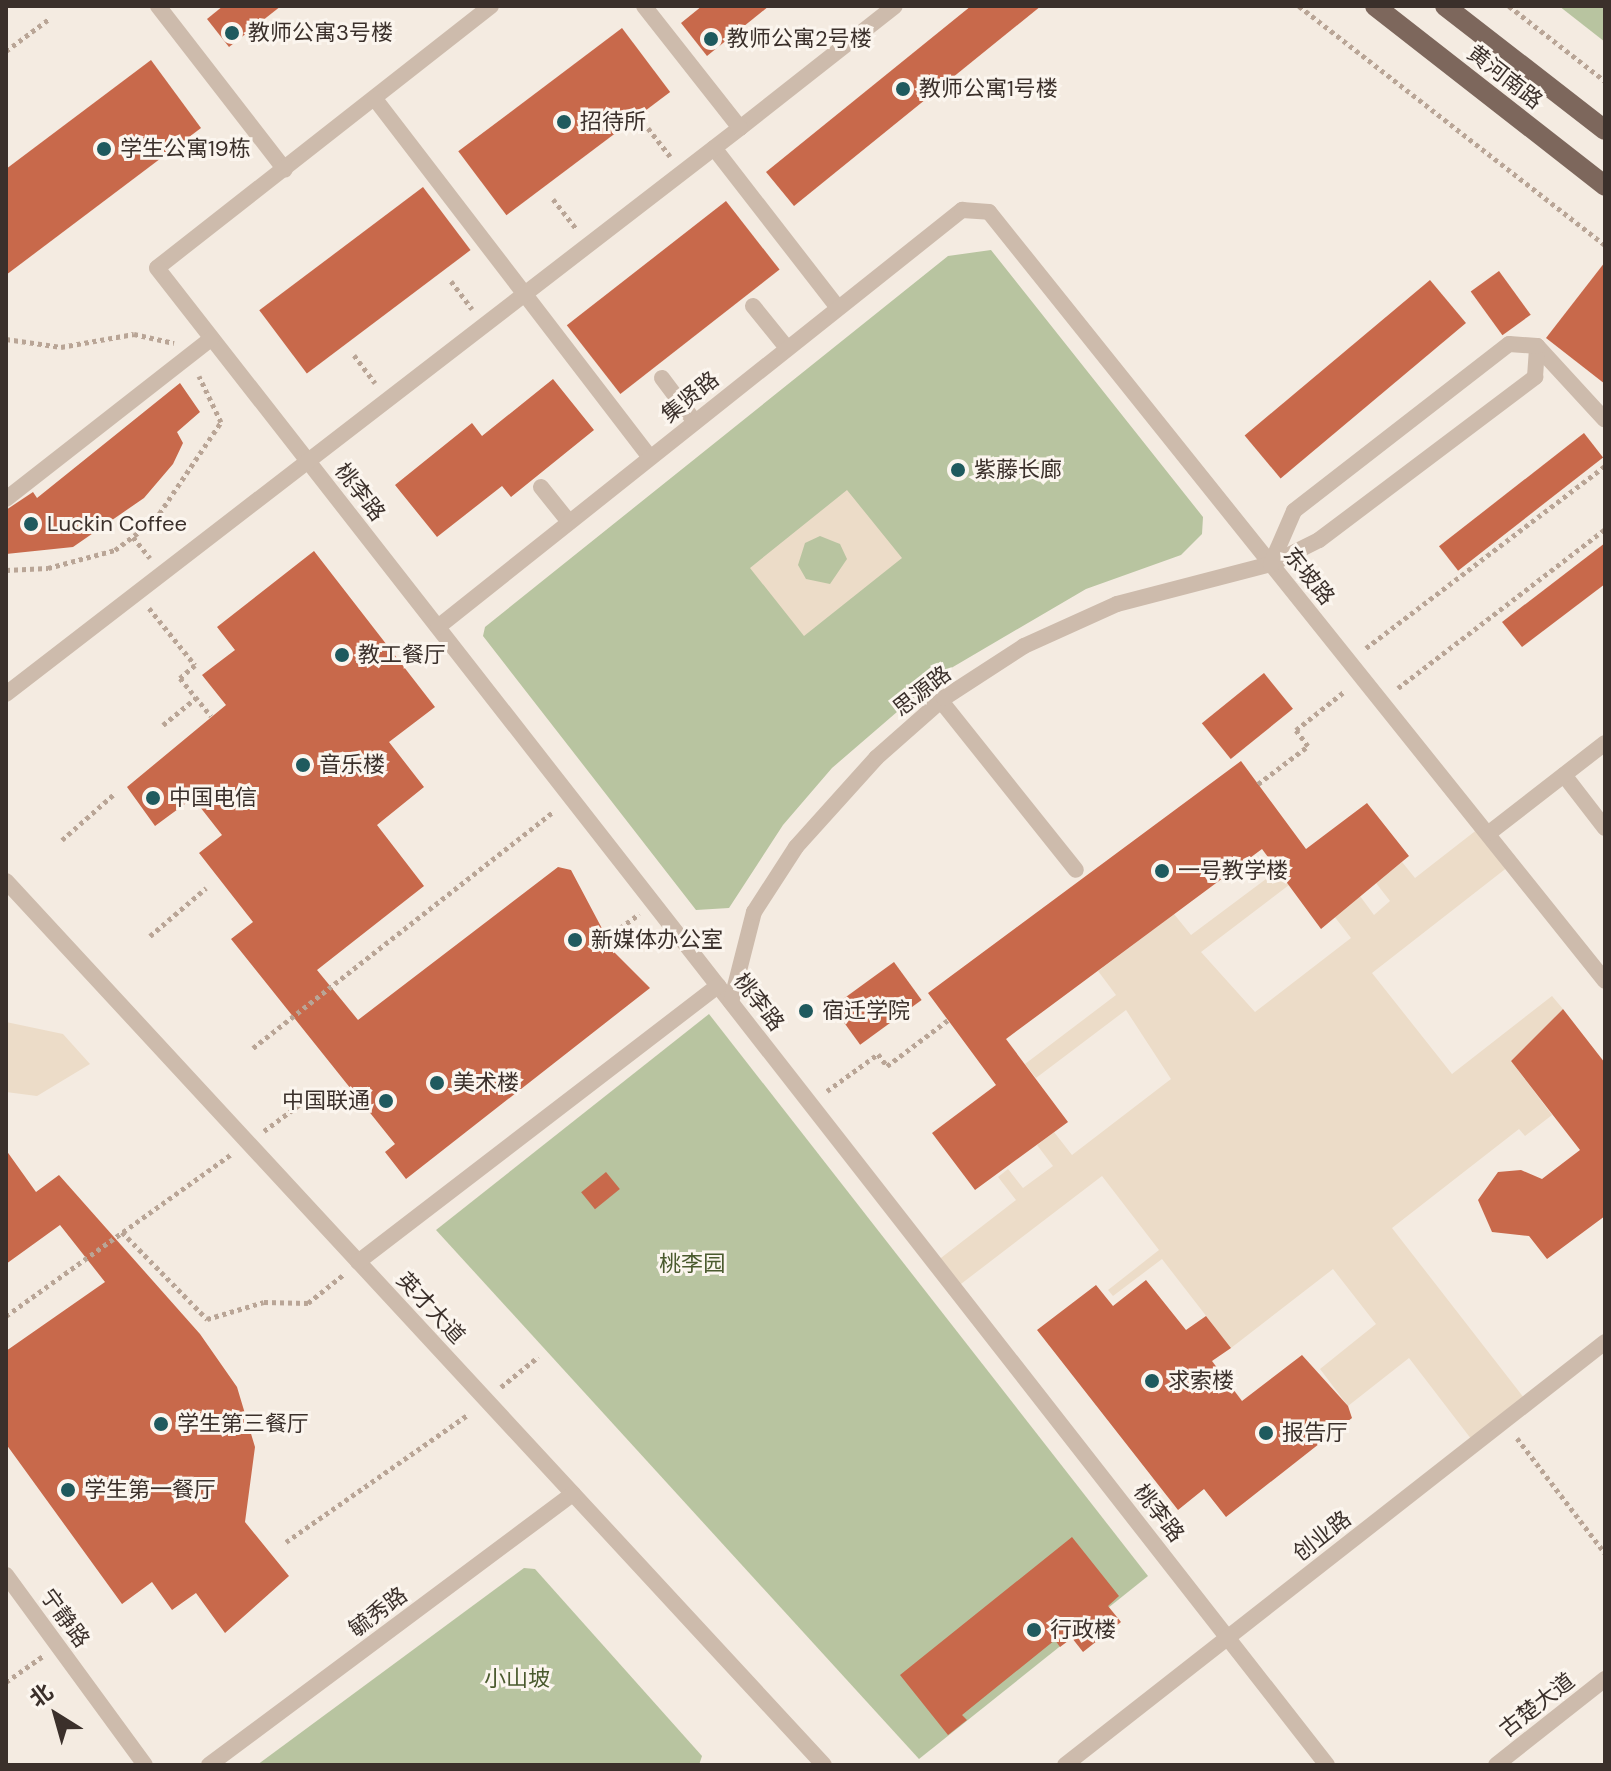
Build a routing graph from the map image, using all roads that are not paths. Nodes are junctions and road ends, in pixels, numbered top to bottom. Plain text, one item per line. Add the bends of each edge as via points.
1 (158, 6) edge
2 (491, 6) edge
3 (644, 6) edge
4 (895, 6) edge
5 (1375, 6) edge
6 (1445, 6) edge
7 (375, 99) junction
8 (740, 128) junction
9 (1605, 130) edge
10 (714, 148) junction
11 (285, 170) junction
12 (1605, 186) edge
13 (973, 207) joint
14 (523, 292) junction
15 (753, 306) dead end
16 (838, 308) junction
17 (212, 338) junction
18 (1537, 346) junction
19 (787, 348) junction
20 (662, 378) dead end
21 (1605, 420) edge
22 (695, 422) junction
23 (650, 457) junction
24 (306, 458) junction
25 (541, 487) dead end
26 (6, 499) edge
27 (569, 522) junction
28 (1271, 564) junction
29 (438, 627) junction
30 (6, 694) edge
31 (941, 701) junction
32 (1605, 743) edge
33 (1564, 775) junction
34 (1605, 828) edge
35 (1489, 833) junction
36 (1076, 870) dead end
37 (6, 881) edge
38 (1605, 981) edge
39 (718, 986) junction
40 (731, 1002) junction
41 (358, 1262) junction
42 (1605, 1342) edge
43 (573, 1494) junction
44 (6, 1575) edge
45 (1227, 1638) junction
46 (1605, 1679) edge
47 (145, 1765) edge
48 (209, 1765) edge
49 (824, 1765) edge
50 (1065, 1765) edge
51 (1327, 1765) edge
52 (1496, 1765) edge

1 - 11 lane
2 - 7 lane
3 - 8 lane
4 - 8 lane
5 - 12 main road, 黄河南路
6 - 9 main road, 黄河南路
7 - 11 lane
7 - 14 lane
8 - 10 lane
10 - 14 lane
10 - 16 lane
11 - 17 lane, 桃李路 via 157,268
13 - 16 lane, 集贤路
13 - 28 lane, 东坡路 via 999,223
14 - 23 lane
14 - 24 lane
15 - 19 lane
16 - 19 lane, 集贤路
17 - 24 lane, 桃李路
17 - 26 lane
18 - 21 lane
18 - 28 lane, 思源路 via 1535,377 1319,540
18 - 28 lane via 1509,344 1294,511
19 - 22 lane, 集贤路
20 - 22 lane
22 - 23 lane, 集贤路
23 - 27 lane, 集贤路
24 - 29 lane, 桃李路
24 - 30 lane
25 - 27 lane
27 - 29 lane, 集贤路
28 - 31 lane, 思源路 via 1117,604 1024,646
28 - 35 lane, 东坡路
29 - 39 lane, 桃李路
31 - 36 lane
31 - 40 lane, 思源路 via 876,758 796,847 754,912
32 - 33 lane
33 - 34 lane
33 - 35 lane
35 - 38 lane, 东坡路
37 - 41 lane, 英才大道
39 - 40 lane, 桃李路
39 - 41 lane
40 - 45 lane, 桃李路
41 - 43 lane, 英才大道
42 - 45 lane, 创业路
43 - 48 lane, 毓秀路
43 - 49 lane, 英才大道
44 - 47 lane, 宁静路
45 - 50 lane, 创业路
45 - 51 lane, 桃李路
46 - 52 lane, 古楚大道

